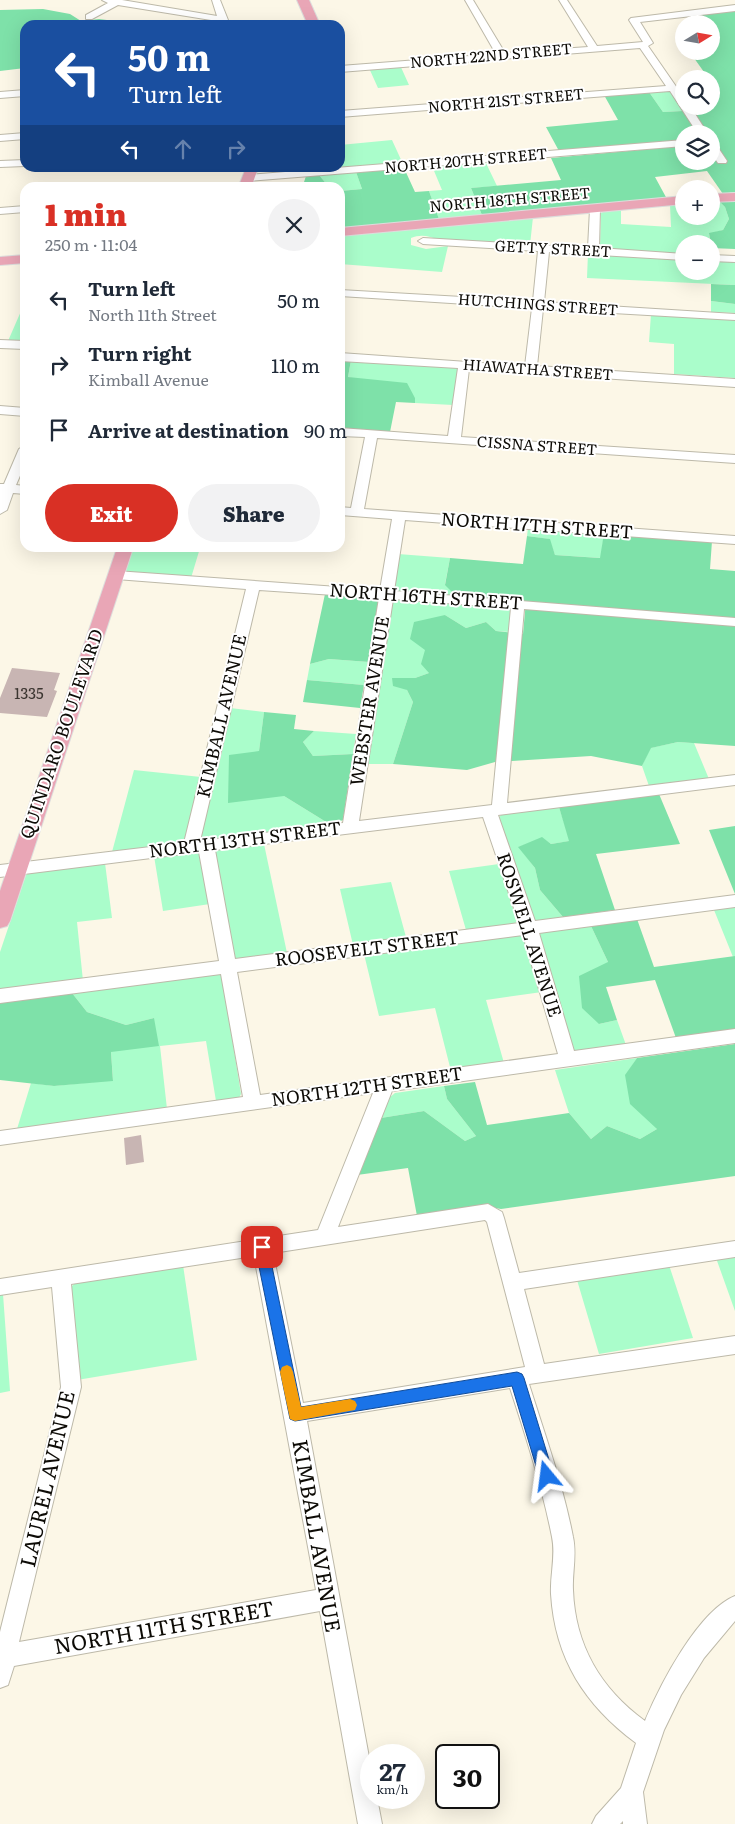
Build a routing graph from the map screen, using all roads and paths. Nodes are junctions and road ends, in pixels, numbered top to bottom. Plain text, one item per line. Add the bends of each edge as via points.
1 (216, 0) edge
2 (304, 0) edge
3 (469, 0) edge
4 (563, 0) edge
5 (110, 1) edge
6 (735, 8) edge
7 (89, 17) dead end
8 (217, 20) edge
9 (223, 20) edge
10 (312, 20) edge
11 (643, 44) junction
12 (594, 48) junction
13 (501, 56) junction
14 (345, 69) edge
15 (672, 88) junction
16 (675, 92) edge
17 (20, 93) edge
18 (0, 95) edge
19 (345, 114) edge
20 (20, 136) edge
21 (0, 138) edge
22 (675, 144) edge
23 (720, 158) edge
24 (722, 161) dead end
25 (20, 163) edge
26 (0, 164) edge
27 (345, 170) edge
28 (323, 172) edge
29 (248, 178) edge
30 (675, 201) edge
31 (20, 209) edge
32 (596, 209) junction
33 (0, 211) edge
34 (345, 232) edge
35 (423, 241) dead end
36 (544, 249) junction
37 (593, 252) junction
38 (675, 257) edge
39 (720, 258) edge
40 (20, 259) edge
41 (735, 259) edge
42 (0, 261) edge
43 (345, 293) edge
44 (538, 305) junction
45 (735, 317) edge
46 (0, 344) edge
47 (20, 345) edge
48 (345, 357) edge
49 (464, 365) junction
50 (531, 369) junction
51 (735, 382) edge
52 (0, 410) edge
53 (20, 412) edge
54 (345, 432) edge
55 (372, 434) junction
56 (454, 440) junction
57 (20, 458) edge
58 (735, 459) edge
59 (4, 488) edge
60 (20, 490) edge
61 (0, 510) edge
62 (345, 511) edge
63 (357, 512) junction
64 (399, 516) junction
65 (735, 540) edge
66 (124, 552) edge
67 (116, 575) junction
68 (253, 586) junction
69 (386, 595) junction
70 (518, 604) junction
71 (735, 622) edge
72 (735, 780) edge
73 (494, 811) junction
74 (350, 827) junction
75 (198, 846) junction
76 (9, 870) edge
77 (735, 901) edge
78 (0, 922) edge
79 (529, 928) junction
80 (228, 967) junction
81 (0, 996) edge
82 (735, 1036) edge
83 (568, 1059) junction
84 (385, 1086) junction
85 (253, 1103) junction
86 (0, 1138) edge
87 (324, 1238) junction
88 (262, 1247) junction
89 (735, 1249) edge
90 (61, 1278) junction
91 (512, 1282) junction
92 (0, 1287) edge
93 (735, 1345) edge
94 (527, 1376) junction
95 (295, 1414) junction
96 (327, 1598) junction
97 (735, 1607) edge
98 (2, 1663) edge
99 (649, 1739) junction
100 (631, 1792) junction
101 (370, 1824) edge
102 (604, 1824) edge
103 (635, 1824) edge

1 - 9 street
2 - 10 main road
3 - 13 street
4 - 12 street
5 - 7 street
5 - 8 street
6 - 11 street via 693,9 634,20 648,43
11 - 12 street, NORTH 22ND STREET
11 - 15 street
12 - 13 street, NORTH 22ND STREET
13 - 14 street, NORTH 22ND STREET
15 - 16 street
15 - 19 street, NORTH 21ST STREET
17 - 18 street
20 - 21 street
22 - 27 street, NORTH 20TH STREET
23 - 24 street
25 - 26 street
28 - 29 street, NORTH 20TH STREET
30 - 32 main road, NORTH 18TH STREET
31 - 33 street
32 - 34 main road, NORTH 18TH STREET
32 - 37 street
35 - 36 street, GETTY STREET
36 - 37 street, GETTY STREET
36 - 44 street
37 - 38 street, GETTY STREET
39 - 41 street
40 - 42 main road
43 - 44 street, HUTCHINGS STREET
44 - 45 street, HUTCHINGS STREET
44 - 50 street
46 - 47 street
48 - 49 street, HIAWATHA STREET
49 - 50 street, HIAWATHA STREET
49 - 56 street
50 - 51 street, HIAWATHA STREET
52 - 53 street
54 - 55 street, CISSNA STREET
55 - 56 street, CISSNA STREET
55 - 63 street
56 - 58 street, CISSNA STREET
57 - 59 street
59 - 60 street
59 - 61 street
62 - 63 street, NORTH 17TH STREET
63 - 64 street, NORTH 17TH STREET
64 - 65 street, NORTH 17TH STREET
64 - 69 street, WEBSTER AVENUE
66 - 67 main road, QUINDARO BOULEVARD
67 - 68 street, NORTH 16TH STREET
67 - 76 main road, QUINDARO BOULEVARD
68 - 69 street, NORTH 16TH STREET
68 - 75 street, KIMBALL AVENUE
69 - 70 street, NORTH 16TH STREET
69 - 74 street, WEBSTER AVENUE
70 - 71 street, NORTH 16TH STREET
70 - 73 street, ROSWELL AVENUE
72 - 73 street, NORTH 13TH STREET
73 - 74 street, NORTH 13TH STREET
73 - 79 street, ROSWELL AVENUE
74 - 75 street, NORTH 13TH STREET
75 - 76 street, NORTH 13TH STREET
75 - 80 street, KIMBALL AVENUE
76 - 78 main road, QUINDARO BOULEVARD
77 - 79 street, ROOSEVELT STREET
79 - 80 street, ROOSEVELT STREET
79 - 83 street, ROSWELL AVENUE
80 - 81 street, ROOSEVELT STREET
80 - 85 street, KIMBALL AVENUE
82 - 83 street, NORTH 12TH STREET
83 - 84 street, NORTH 12TH STREET
84 - 85 street, NORTH 12TH STREET
84 - 87 street
85 - 86 street, NORTH 12TH STREET
87 - 88 street
87 - 91 street via 488,1212 494,1218
88 - 90 street
88 - 95 street, KIMBALL AVENUE
89 - 91 street
90 - 92 street
90 - 98 street, LAUREL AVENUE via 71,1387
91 - 94 street
93 - 94 street
94 - 95 street
94 - 99 street via 563,1542 562,1591 568,1634 593,1686 618,1715
95 - 96 street, KIMBALL AVENUE
96 - 98 street, NORTH 11TH STREET
96 - 101 street, KIMBALL AVENUE
97 - 99 street via 721,1618 696,1651 671,1692
99 - 100 street
100 - 102 street
100 - 103 street

